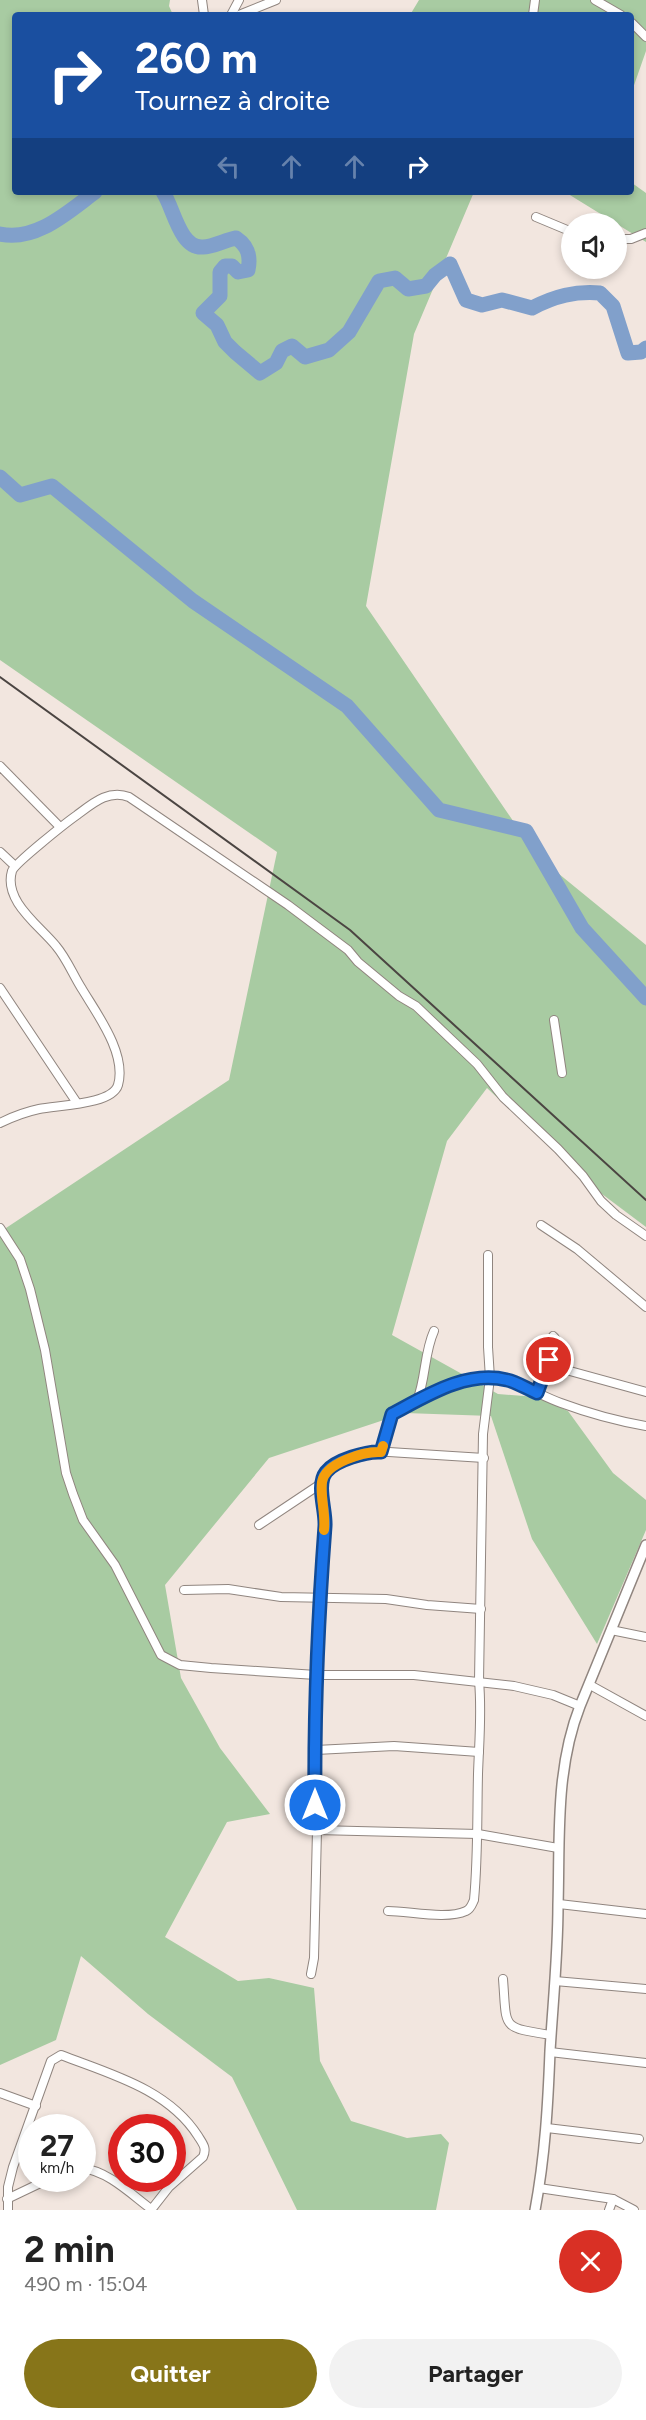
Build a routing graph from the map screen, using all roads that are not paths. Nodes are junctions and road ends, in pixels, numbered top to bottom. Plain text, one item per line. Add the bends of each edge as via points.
1 (276, 0) edge
2 (595, 0) edge
3 (246, 12) edge
4 (616, 12) edge
5 (634, 25) edge
6 (646, 37) edge
7 (536, 218) dead end
8 (561, 227) edge
9 (646, 233) edge
10 (627, 239) edge
11 (0, 766) edge
12 (60, 827) junction
13 (0, 852) edge
14 (15, 866) junction
15 (0, 988) edge
16 (554, 1020) dead end
17 (562, 1073) dead end
18 (77, 1103) junction
19 (0, 1123) edge
20 (541, 1225) dead end
21 (0, 1228) edge
22 (646, 1236) edge
23 (488, 1255) dead end
24 (646, 1307) edge
25 (434, 1331) dead end
26 (553, 1336) dead end
27 (548, 1365) junction
28 (490, 1378) junction
29 (646, 1392) edge
30 (537, 1393) junction
31 (417, 1401) junction
32 (646, 1426) edge
33 (381, 1452) junction
34 (484, 1458) junction
35 (322, 1483) junction
36 (259, 1525) dead end
37 (646, 1545) edge
38 (184, 1590) dead end
39 (318, 1599) junction
40 (481, 1609) junction
41 (611, 1630) junction
42 (646, 1637) edge
43 (316, 1675) junction
44 (479, 1681) junction
45 (590, 1685) junction
46 (580, 1706) junction
47 (646, 1716) edge
48 (316, 1750) junction
49 (479, 1752) junction
50 (317, 1830) junction
51 (478, 1834) junction
52 (558, 1848) junction
53 (558, 1904) junction
54 (388, 1911) dead end
55 (646, 1914) edge
56 (311, 1974) dead end
57 (503, 1979) dead end
58 (555, 1981) junction
59 (646, 1989) edge
60 (551, 2035) junction
61 (550, 2052) junction
62 (646, 2063) edge
63 (0, 2093) edge
64 (36, 2106) junction
65 (547, 2128) junction
66 (639, 2139) dead end
67 (96, 2171) edge
68 (539, 2188) junction
69 (22, 2192) edge
70 (7, 2199) junction
71 (613, 2199) junction
72 (8, 2210) edge
73 (151, 2210) edge
74 (535, 2210) edge
75 (609, 2210) edge
76 (634, 2210) edge

1 - 3 street
2 - 4 street
5 - 6 street
7 - 8 street
9 - 10 street
11 - 12 street
12 - 14 street
12 - 22 street via 109,794 129,796 288,905 416,1006 477,1064 502,1097 558,1149 601,1201
13 - 14 street
14 - 18 street via 11,889 34,923 57,947 99,1014 118,1064 114,1093
15 - 18 street
16 - 17 street
18 - 19 street via 37,1109
20 - 24 street via 577,1249
21 - 43 street via 20,1259 30,1289 73,1494 83,1520 115,1565 161,1654 180,1665
23 - 28 street
25 - 31 street
26 - 27 street
27 - 29 street
27 - 30 street
28 - 30 street via 508,1380
28 - 31 street via 443,1387
28 - 34 street
30 - 32 street
31 - 33 street via 392,1414
33 - 34 street
33 - 35 street via 350,1458 327,1471
34 - 40 street
35 - 36 street
35 - 39 street via 325,1522
37 - 41 street
38 - 39 street via 228,1589 281,1598
39 - 40 street via 386,1599
39 - 43 street
40 - 44 street
41 - 42 street
41 - 45 street
43 - 44 street via 414,1675
43 - 48 street
44 - 46 street via 533,1689
44 - 49 street
45 - 46 street
45 - 47 street
46 - 52 street via 565,1756
48 - 49 street via 394,1746
48 - 50 street
49 - 51 street
50 - 51 street
50 - 56 street
51 - 52 street
51 - 54 street via 474,1900 467,1911
52 - 53 street
53 - 55 street
53 - 58 street
57 - 60 street via 509,2025
58 - 59 street
58 - 60 street
60 - 61 street
61 - 62 street
61 - 65 street
63 - 64 street
64 - 70 street via 13,2167
64 - 73 street via 51,2061 61,2055 135,2084 190,2123 206,2150 203,2157 169,2187
65 - 66 street
65 - 68 street
67 - 73 street
68 - 71 street
68 - 74 street
69 - 70 street
70 - 72 street
71 - 75 street
71 - 76 street

